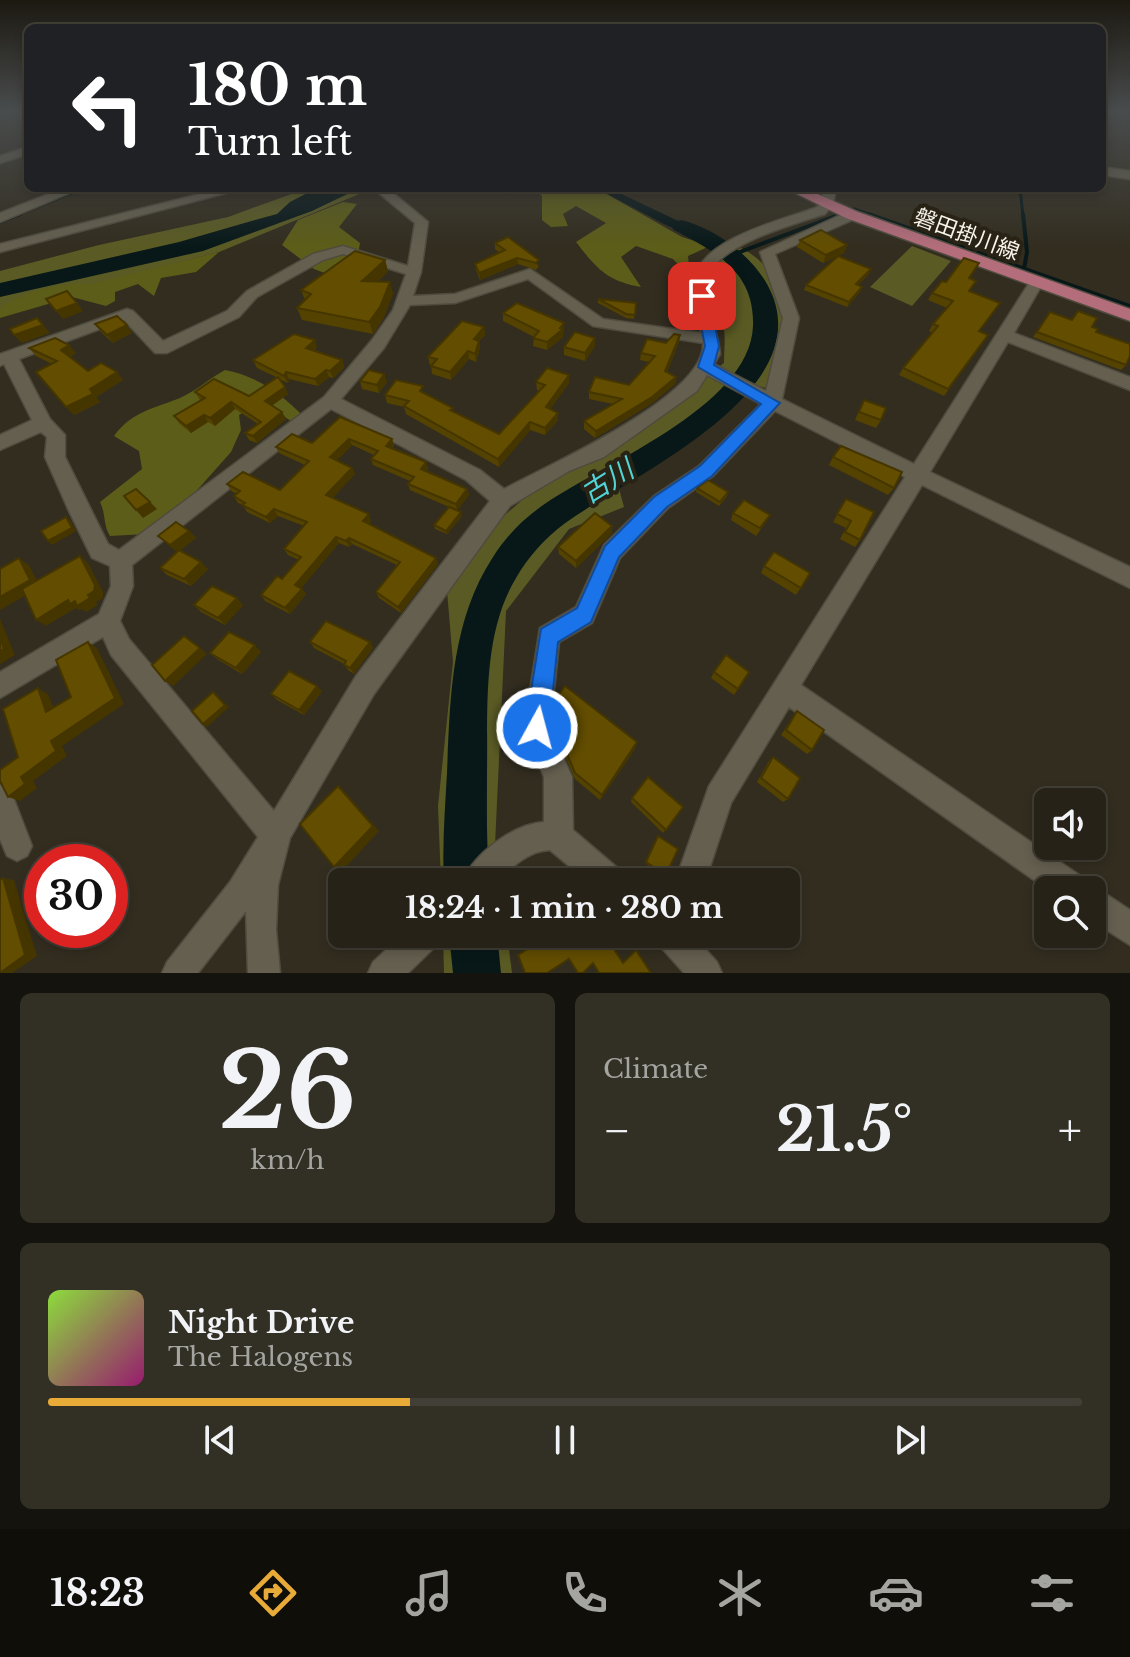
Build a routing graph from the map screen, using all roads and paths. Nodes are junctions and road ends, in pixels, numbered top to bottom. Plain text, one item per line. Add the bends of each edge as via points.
1 (1106, 172) edge
2 (1130, 175) edge
3 (65, 192) edge
4 (216, 192) edge
5 (384, 192) edge
6 (828, 196) edge
7 (852, 215) junction
8 (0, 218) edge
9 (0, 248) edge
10 (414, 272) junction
11 (1036, 283) junction
12 (406, 300) junction
13 (1130, 315) edge
14 (1005, 335) junction
15 (709, 339) junction
16 (5, 359) edge
17 (710, 368) junction
18 (1130, 384) edge
19 (330, 401) junction
20 (772, 403) junction
21 (43, 423) junction
22 (0, 443) edge
23 (918, 472) junction
24 (503, 500) junction
25 (121, 561) junction
26 (1130, 578) edge
27 (108, 621) junction
28 (0, 686) edge
29 (785, 689) junction
30 (276, 836) junction
31 (559, 838) junction
32 (491, 868) edge
33 (594, 868) edge
34 (695, 868) edge
35 (1054, 876) edge
36 (1106, 913) edge
37 (1130, 929) edge
38 (411, 948) edge
39 (684, 948) edge
40 (178, 973) edge
41 (264, 973) edge
42 (384, 973) edge
43 (706, 973) edge

1 - 2 street
3 - 8 street
4 - 9 street
5 - 10 street via 421,222
6 - 7 main road, 磐田掛川線
6 - 15 street via 820,211 707,261 699,283
7 - 11 main road, 磐田掛川線
7 - 20 street via 767,252 791,318
10 - 12 street
10 - 16 street via 343,250 318,257 252,294 233,314 161,349 127,314
11 - 13 main road, 磐田掛川線
11 - 14 street
12 - 15 street via 456,300 530,273 599,323
12 - 19 street via 378,344
14 - 18 street
14 - 23 street
15 - 17 street
16 - 21 street
17 - 20 street
17 - 24 street via 597,452
19 - 24 street via 473,475
19 - 25 street
20 - 23 street
20 - 31 street via 706,471 661,502 612,552 584,615 548,636 537,728 558,777
21 - 22 street
21 - 25 street via 56,435 55,457 100,551
23 - 26 street
23 - 29 street
24 - 30 street via 365,685
25 - 27 street via 122,586
27 - 28 street
27 - 30 street via 120,647
29 - 34 street via 719,796
29 - 35 street
30 - 40 street via 241,893
30 - 41 street via 263,885
31 - 32 street via 522,842
31 - 33 street
36 - 37 street
38 - 42 street
39 - 43 street

